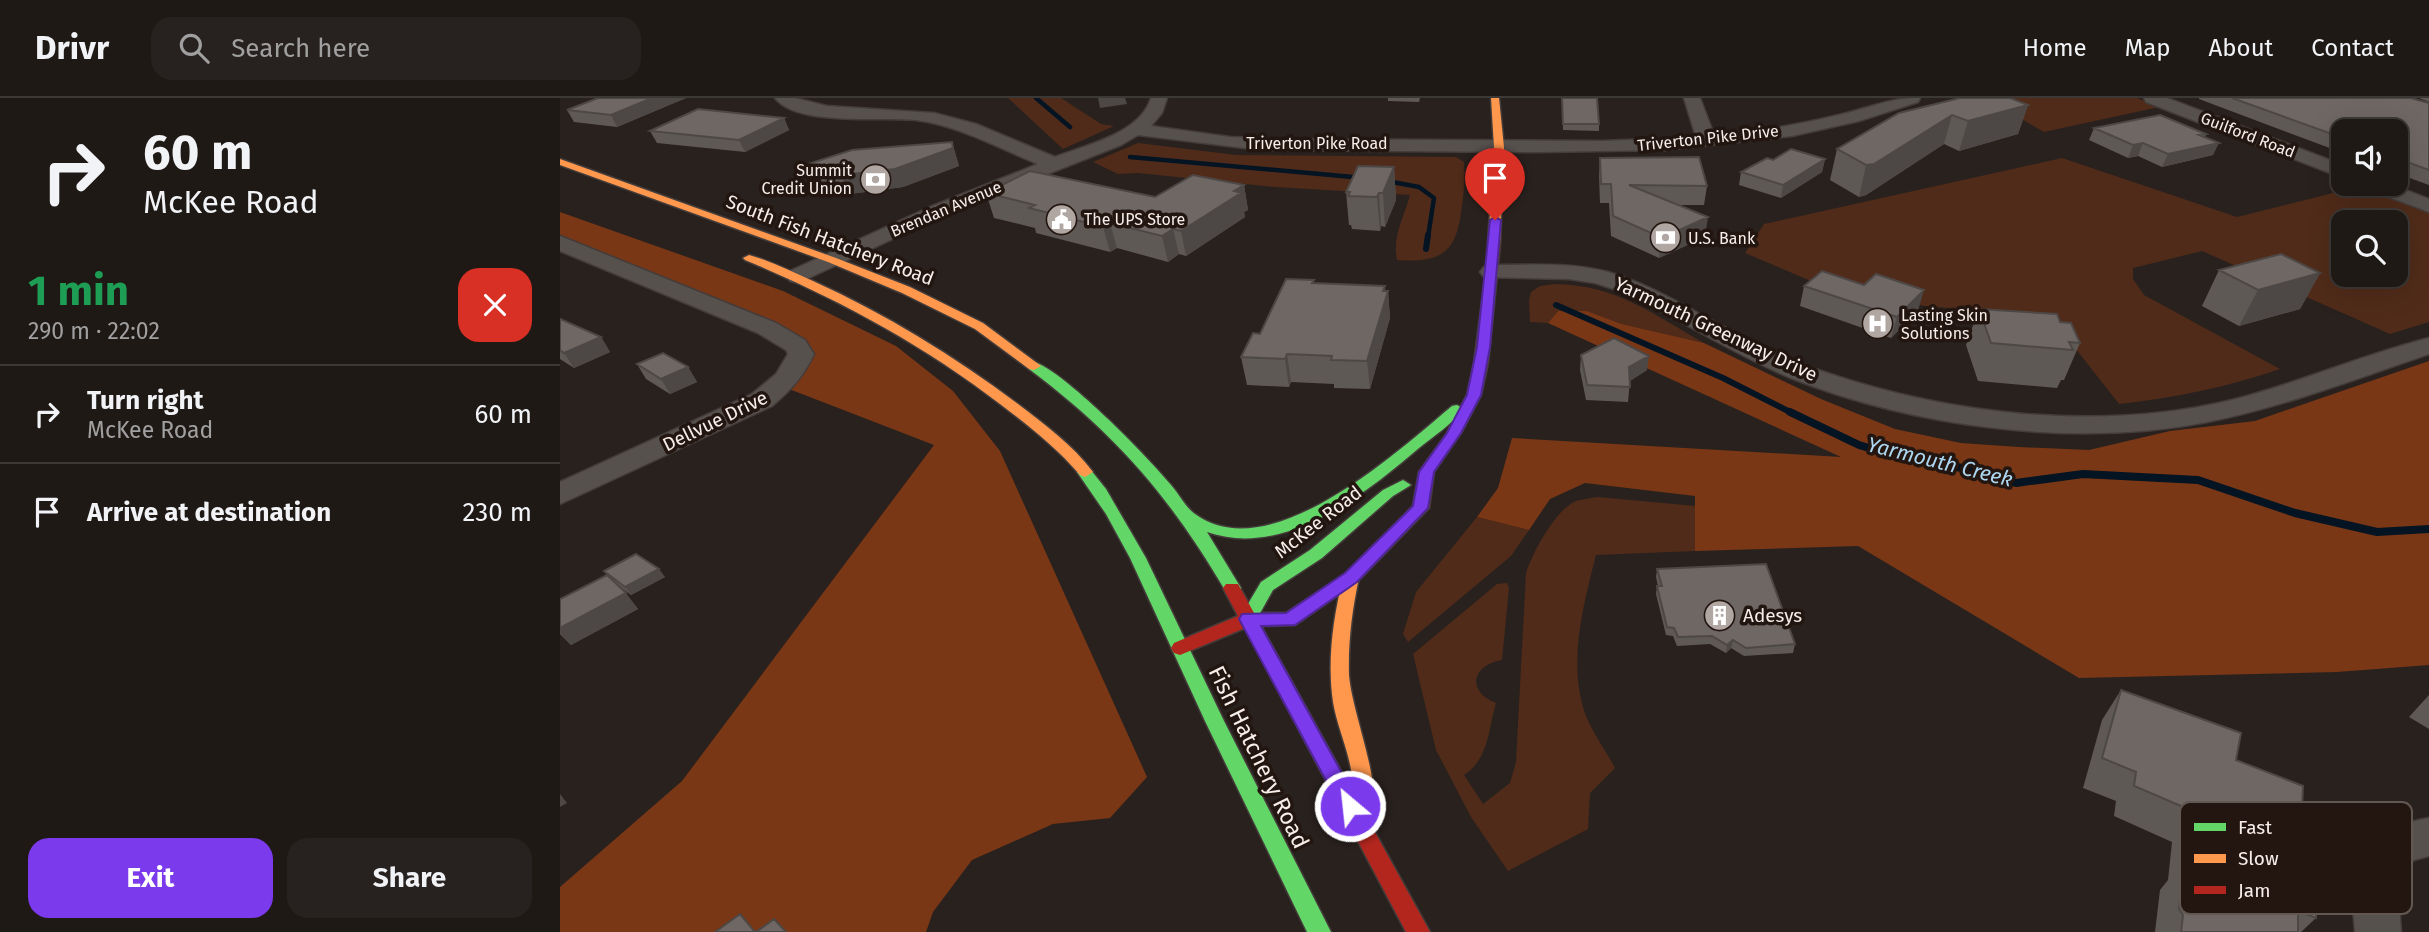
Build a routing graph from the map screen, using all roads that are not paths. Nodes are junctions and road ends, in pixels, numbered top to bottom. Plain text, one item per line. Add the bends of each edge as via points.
1 (783, 98) edge
2 (1159, 98) edge
3 (1494, 98) edge
4 (1692, 98) edge
5 (1912, 98) edge
6 (2152, 98) edge
7 (1512, 99) edge
8 (1135, 129) junction
9 (1706, 140) junction
10 (1499, 147) junction
11 (560, 162) edge
12 (1055, 163) junction
13 (2331, 168) edge
14 (2403, 196) edge
15 (2429, 206) edge
16 (560, 243) edge
17 (736, 253) dead end
18 (832, 260) junction
19 (1492, 272) junction
20 (798, 276) junction
21 (2429, 346) edge
22 (1474, 395) junction
23 (1427, 472) junction
24 (560, 494) edge
25 (1189, 518) junction
26 (1351, 578) junction
27 (1248, 619) junction
28 (1180, 648) junction
29 (1363, 830) junction
30 (2377, 914) edge
31 (1319, 932) edge
32 (1418, 932) edge
33 (2378, 932) edge

1 - 12 street via 810,109 934,118
2 - 8 street, Brendan Avenue via 1150,117
3 - 10 main road, McKee Road
4 - 9 street
5 - 9 street, Triverton Pike Drive via 1827,122
6 - 13 street, Guilford Road
7 - 10 main road, McKee Road
8 - 10 street, Triverton Pike Road via 1262,144
8 - 12 street, Brendan Avenue
9 - 10 street, Triverton Pike Drive
10 - 19 main road, McKee Road
11 - 18 main road, South Fish Hatchery Road
12 - 18 street, Brendan Avenue
14 - 15 street
16 - 24 street, Dellvue Drive via 767,328 796,345 801,354 782,386 762,400
17 - 20 main road
18 - 20 street, Brendan Avenue
18 - 25 main road, South Fish Hatchery Road via 969,321 1033,363 1112,429
19 - 21 street, Yarmouth Greenway Drive via 1611,280 1815,377 1924,405 2008,419 2080,423 2204,414
19 - 22 main road, McKee Road
20 - 28 main road, Fish Hatchery Road via 923,341 998,394 1075,459 1115,512 1162,600
22 - 23 main road, McKee Road
22 - 25 main road via 1386,467 1311,516 1280,528 1239,534 1203,528
23 - 26 main road, McKee Road via 1420,508
23 - 27 main road, McKee Road via 1388,493 1338,537 1267,586
25 - 27 main road, South Fish Hatchery Road
26 - 27 main road, McKee Road via 1289,620
26 - 29 main road via 1343,612 1340,674 1362,776
27 - 28 main road, McKee Road
27 - 29 main road
28 - 31 main road, Fish Hatchery Road
29 - 32 main road
30 - 33 street

